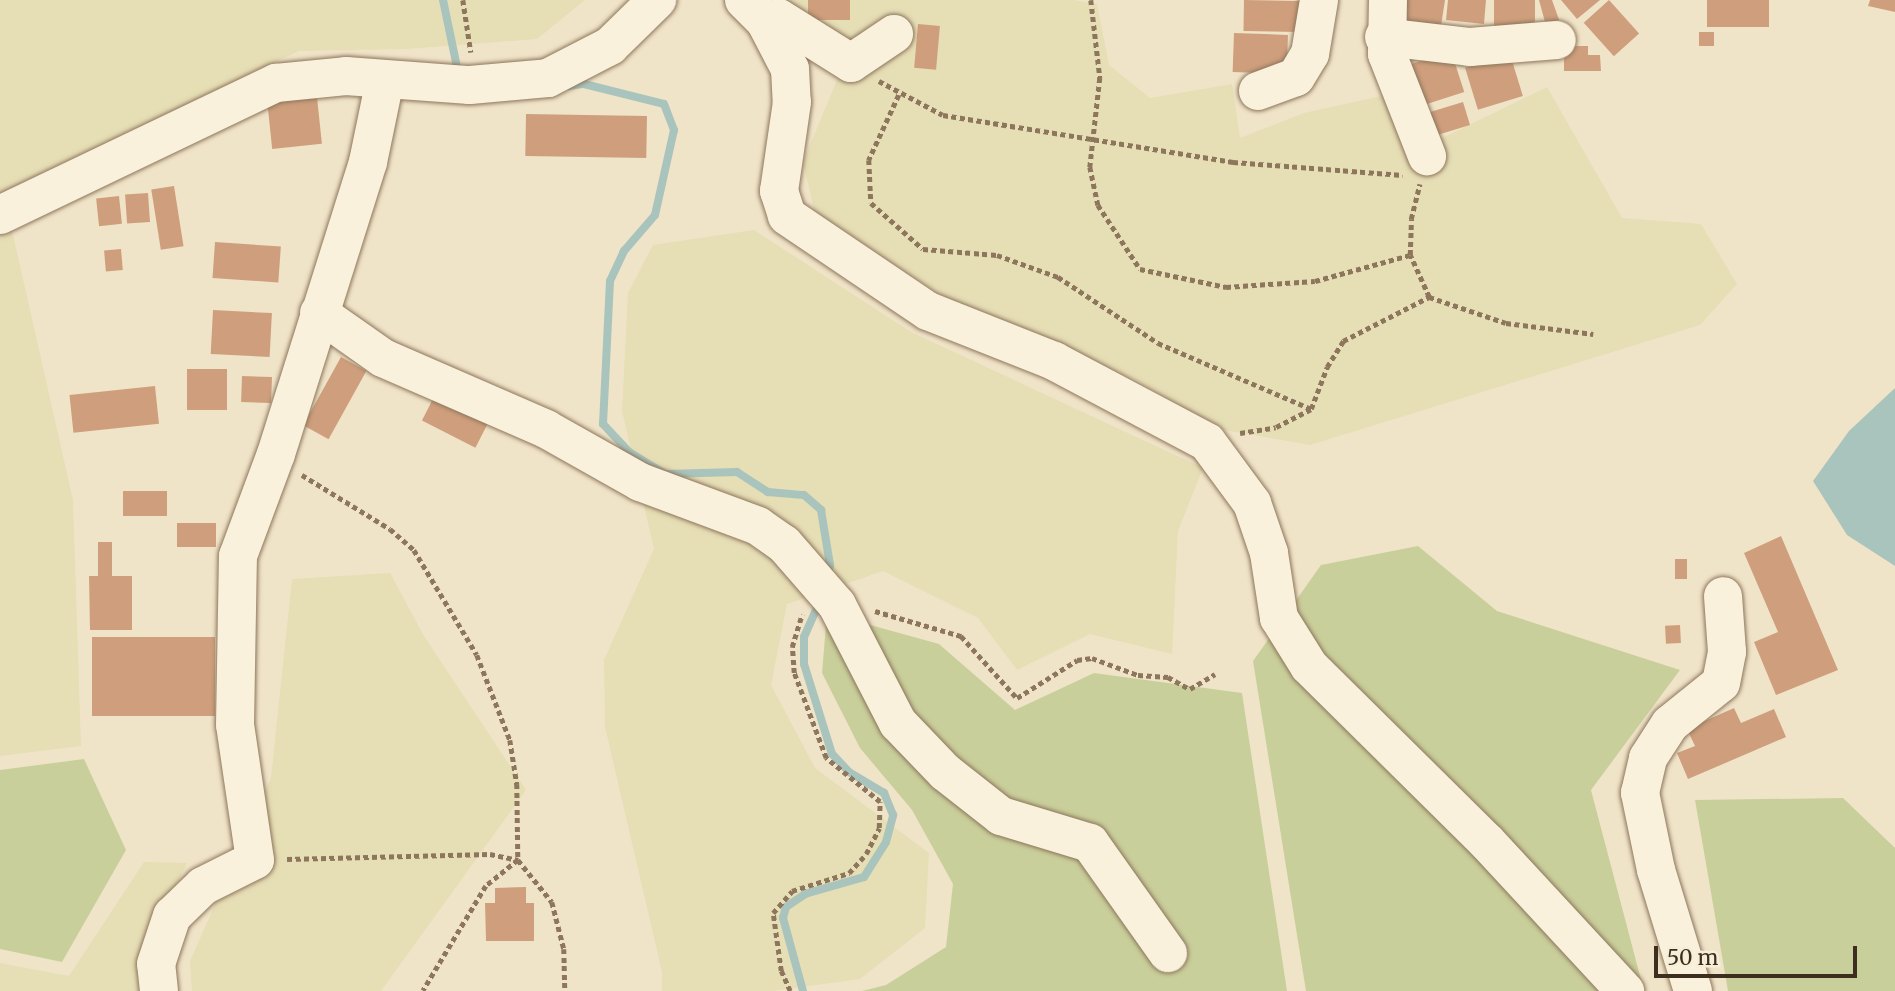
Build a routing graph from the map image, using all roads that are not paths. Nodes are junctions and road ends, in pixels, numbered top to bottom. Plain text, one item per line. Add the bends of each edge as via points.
1 (657, 0) edge
2 (1319, 0) edge
3 (1388, 0) edge
4 (754, 11) edge
5 (894, 34) dead end
6 (1384, 37) junction
7 (1557, 40) dead end
8 (385, 80) junction
9 (1258, 90) dead end
10 (1424, 166) road end
11 (0, 215) edge
12 (319, 313) junction
13 (1723, 596) dead end
14 (1168, 953) dead end
15 (159, 991) edge
16 (1625, 991) edge
17 (1693, 991) edge

1 - 8 street via 610,47 577,67 510,84
2 - 9 street via 1310,54 1296,78
3 - 6 street
4 - 5 street via 779,18 851,63
4 - 16 street via 790,69 792,102 779,191 787,216 928,311 1054,361 1207,442 1252,503 1269,553 1279,618 1309,666 1486,841
6 - 7 street via 1470,47
6 - 10 street
8 - 11 street via 309,77 276,83
8 - 12 street via 368,162
12 - 14 street via 383,358 546,429 640,482 758,526 824,587 908,733 945,772 1001,816 1090,843
12 - 15 street via 276,454 238,556 235,725 255,860 203,886 172,916 156,964
13 - 17 street via 1727,652 1721,683 1671,724 1648,758 1640,793 1656,870

